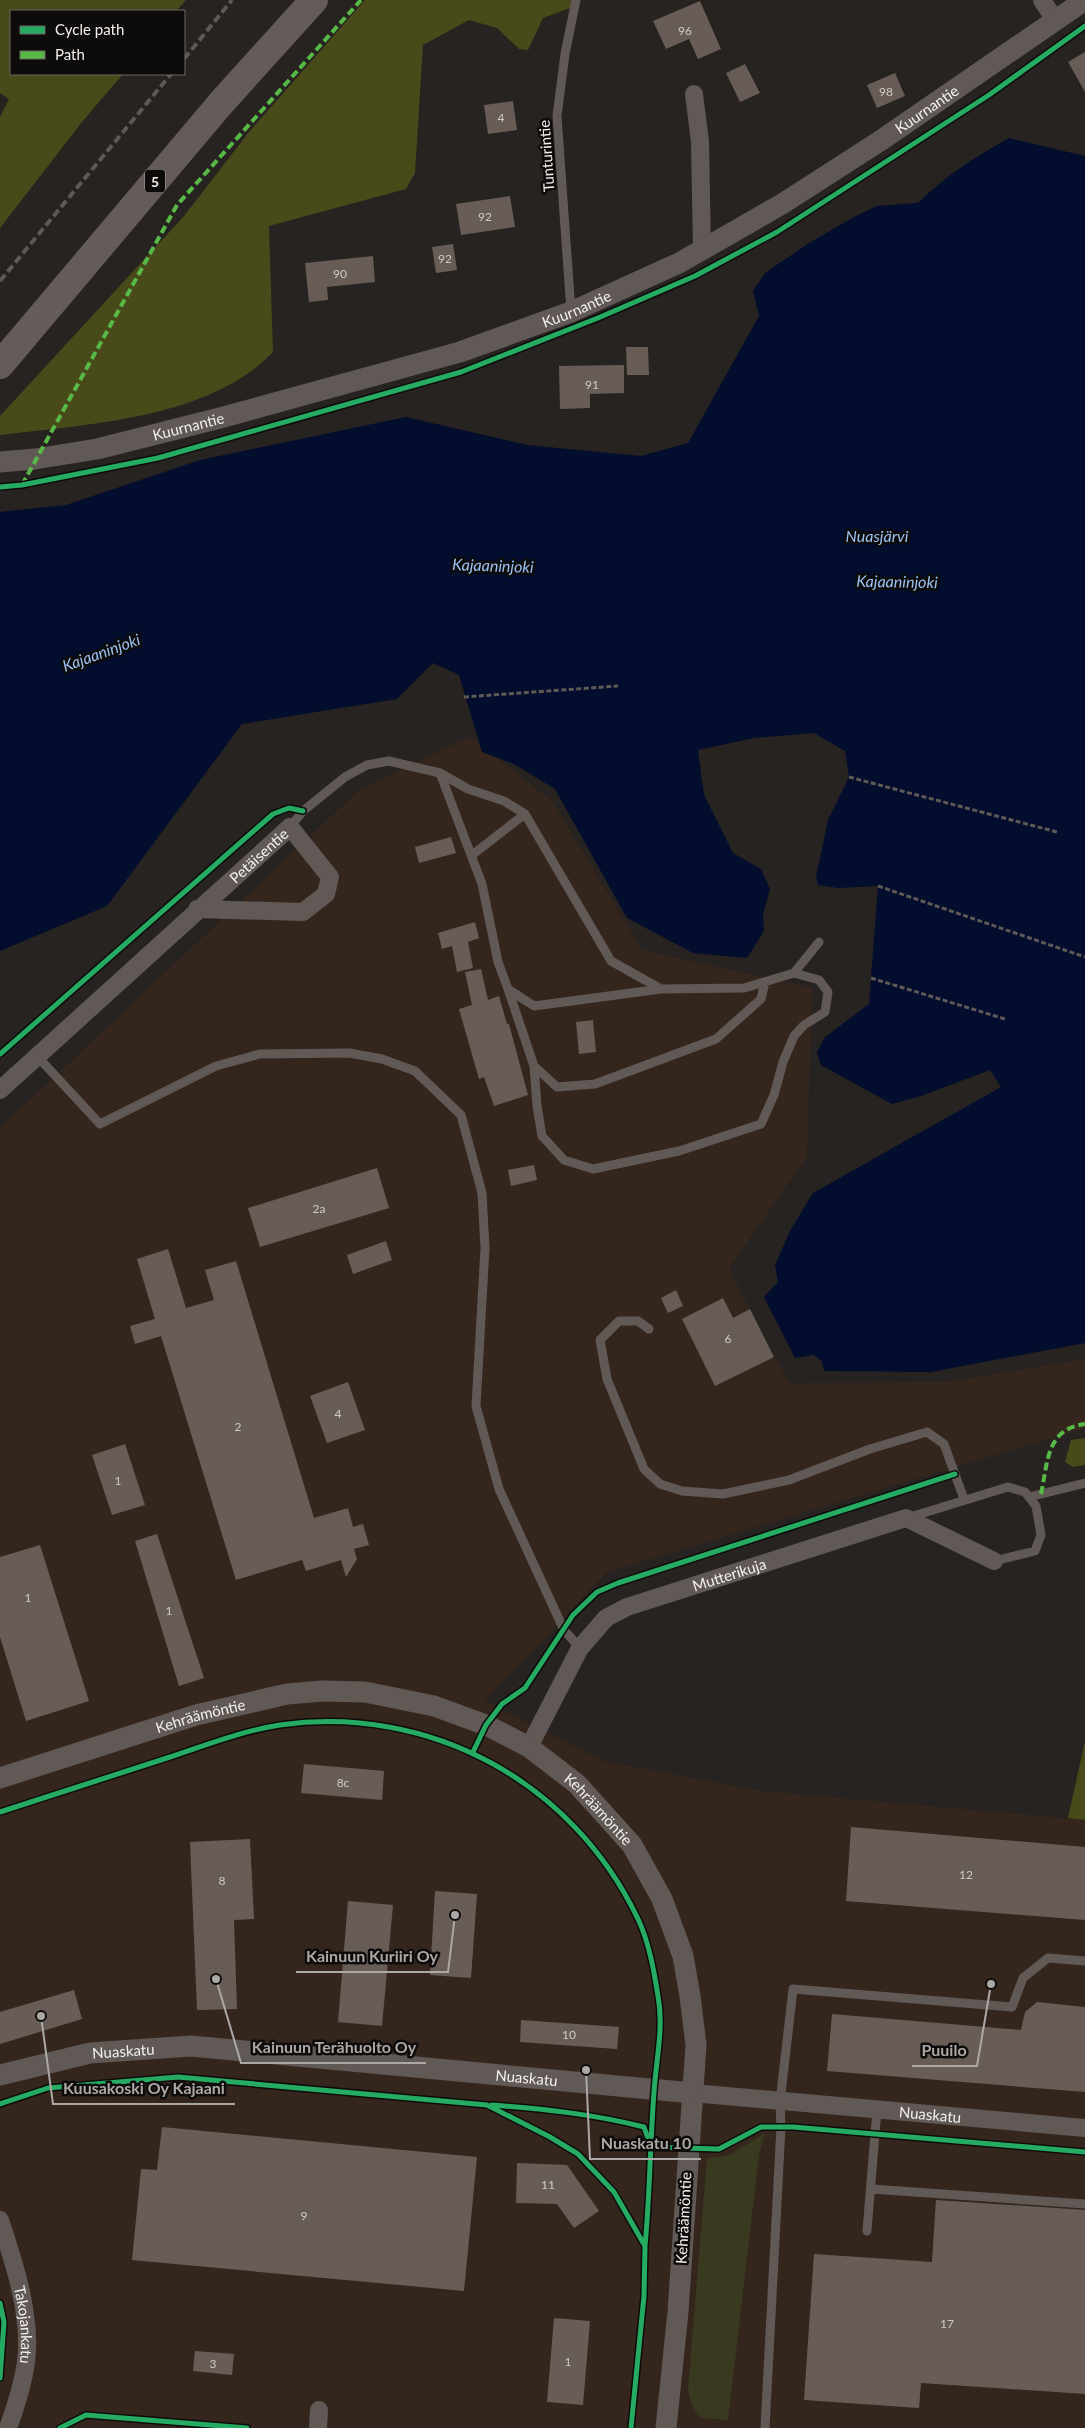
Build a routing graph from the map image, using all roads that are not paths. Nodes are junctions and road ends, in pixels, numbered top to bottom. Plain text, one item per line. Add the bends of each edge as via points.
1 (314, 0) edge
2 (576, 0) edge
3 (1042, 0) edge
4 (1085, 0) edge
5 (1055, 20) junction
6 (694, 94) dead end
7 (702, 250) junction
8 (572, 312) junction
9 (0, 365) edge
10 (0, 462) edge
11 (440, 773) junction
12 (525, 814) junction
13 (290, 826) junction
14 (472, 856) junction
15 (197, 909) junction
16 (819, 942) dead end
17 (794, 973) junction
18 (764, 982) junction
19 (508, 989) junction
20 (661, 989) junction
21 (37, 1056) junction
22 (534, 1066) junction
23 (0, 1090) edge
24 (649, 1329) dead end
25 (1085, 1482) edge
26 (1029, 1497) junction
27 (964, 1499) junction
28 (906, 1518) junction
29 (994, 1561) joint
30 (580, 1648) junction
31 (529, 1747) junction
32 (0, 1778) edge
33 (1085, 1961) edge
34 (0, 2075) edge
35 (693, 2093) junction
36 (780, 2102) junction
37 (877, 2109) junction
38 (1085, 2128) edge
39 (870, 2188) junction
40 (1085, 2204) edge
41 (0, 2220) edge
42 (867, 2231) dead end
43 (319, 2410) dead end
44 (8, 2428) edge
45 (318, 2428) edge
46 (666, 2428) edge
47 (765, 2428) edge

1 - 9 highway, 5 via 221,103
2 - 8 lane, Tunturintie via 557,116
3 - 5 street
4 - 5 street, Kuurnantie
5 - 7 street, Kuurnantie via 880,141 782,204
6 - 7 street via 700,142
7 - 8 street, Kuurnantie
8 - 10 street, Kuurnantie via 460,352 238,413 97,449
11 - 12 lane via 468,789 504,801
11 - 13 lane via 389,761 367,765 345,777 302,811
11 - 14 lane
12 - 14 lane
12 - 20 lane via 611,961
13 - 15 street, Petäisentie
13 - 15 street, Petäisentie via 330,877 326,894 303,912
14 - 19 lane via 482,884 498,962
15 - 21 street, Petäisentie
16 - 17 lane
17 - 18 lane
17 - 22 lane via 819,980 828,992 825,1012 804,1025 794,1036 774,1095 760,1124 679,1151 592,1169 564,1160 542,1136
18 - 20 lane via 744,988
18 - 22 lane via 761,999 716,1039 653,1064 595,1084 557,1087
19 - 20 lane via 534,1006
19 - 22 lane
21 - 23 street, Petäisentie
21 - 30 lane via 100,1124 216,1066 260,1054 349,1053 382,1059 415,1071 461,1115 482,1193 485,1248 476,1406 499,1489 564,1630
24 - 27 lane via 638,1321 619,1321 600,1340 607,1379 626,1429 644,1469 660,1484 682,1492 724,1494 789,1480 870,1449 927,1432 944,1444
25 - 26 lane
26 - 27 lane via 1025,1492 1008,1487
26 - 29 lane via 1036,1506 1040,1535 1035,1551
27 - 28 lane
28 - 29 street
28 - 30 street, Mutterikuja via 627,1607 606,1618
30 - 31 street, Mutterikuja
31 - 32 street, Kehräämöntie via 486,1725 434,1706 365,1692 305,1692 196,1715
31 - 35 street, Kehräämöntie via 577,1784 632,1845 662,1899 683,1956 690,1996 696,2046
33 - 36 lane via 1048,1958 1022,1978 1012,2007 793,1989
34 - 35 street, Nuaskatu via 90,2053 190,2046
35 - 36 street, Nuaskatu
35 - 46 street, Kehräämöntie via 678,2312
36 - 37 street, Nuaskatu
36 - 47 lane via 782,2127
37 - 38 street, Nuaskatu
37 - 39 lane
39 - 40 lane
39 - 42 lane
41 - 44 street, Takojankatu via 21,2292 26,2338 22,2384
43 - 45 street

